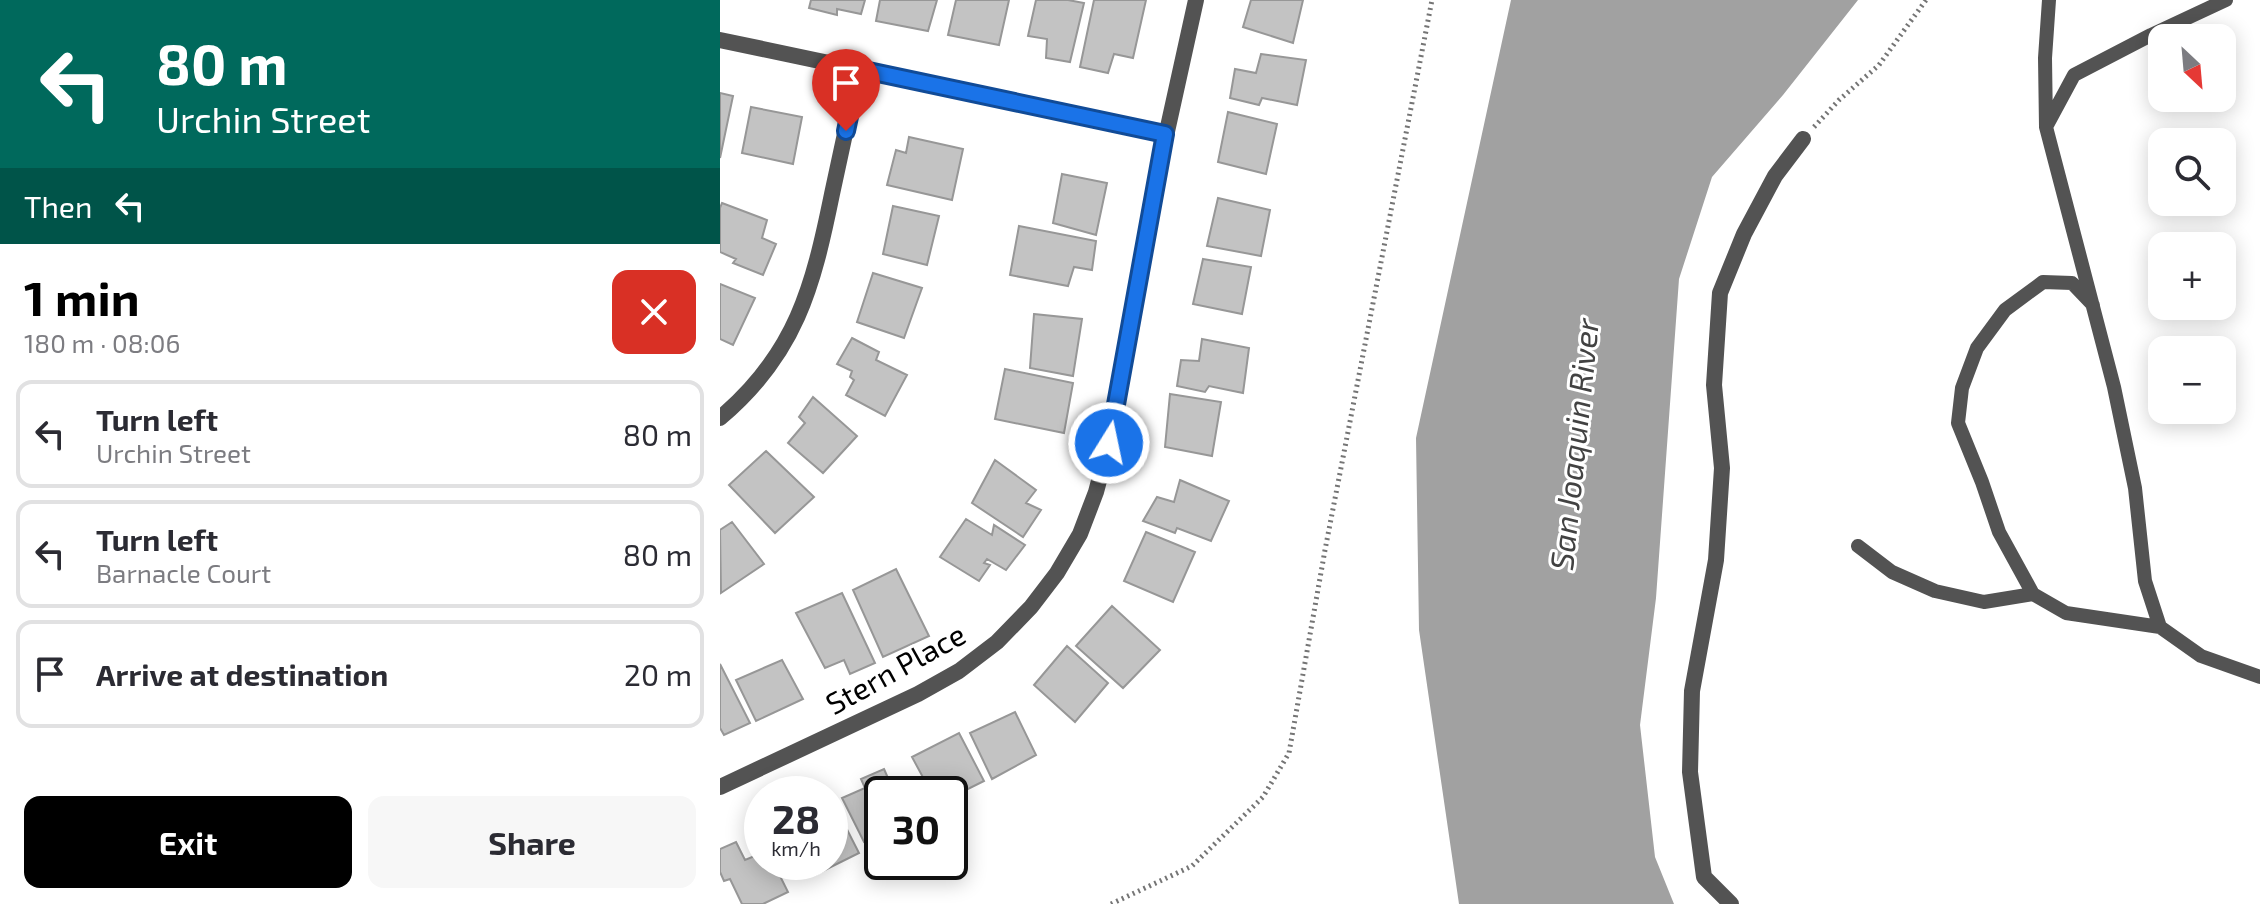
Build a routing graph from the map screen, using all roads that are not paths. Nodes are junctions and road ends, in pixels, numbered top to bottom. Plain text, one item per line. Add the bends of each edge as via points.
1 (1196, 0) edge
2 (2049, 0) edge
3 (2226, 0) edge
4 (720, 40) edge
5 (859, 69) junction
6 (2046, 127) junction
7 (1165, 134) junction
8 (1803, 139) road end
9 (2093, 305) junction
10 (720, 418) edge
11 (1858, 546) dead end
12 (2033, 594) junction
13 (2160, 627) junction
14 (2260, 677) edge
15 (720, 787) edge
16 (1731, 904) edge

1 - 7 street, Stern Place
2 - 6 lane
3 - 6 lane via 2074,75
4 - 5 street
5 - 7 street
5 - 10 street via 806,299 764,373
6 - 9 lane
7 - 15 street, Stern Place via 1109,443 1080,534 1057,573 997,642 959,671
8 - 16 street via 1750,222 1720,293 1714,385 1722,468 1716,560 1692,691 1690,772 1704,877
9 - 12 lane via 2072,283 2043,282 2005,310 1977,348 1962,388 1958,423 1999,532
9 - 13 lane via 2135,488 2145,581
11 - 12 lane via 1892,572 1935,591 1984,602
12 - 13 lane via 2066,613
13 - 14 lane via 2201,656

